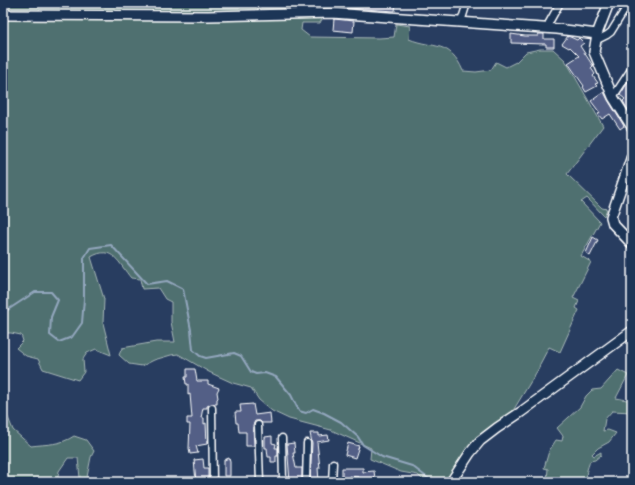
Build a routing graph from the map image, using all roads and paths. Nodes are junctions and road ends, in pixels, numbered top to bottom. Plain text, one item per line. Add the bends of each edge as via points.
1 (467, 3) edge
2 (560, 3) edge
3 (609, 3) edge
4 (629, 3) edge
5 (3, 15) edge
6 (461, 22) junction
7 (546, 28) junction
8 (596, 38) junction
9 (632, 68) edge
10 (613, 97) junction
11 (632, 127) edge
12 (632, 156) edge
13 (632, 244) edge
14 (632, 331) edge
15 (212, 408) dead end
16 (258, 426) dead end
17 (282, 438) dead end
18 (307, 443) dead end
19 (333, 463) dead end
20 (452, 480) edge
21 (213, 482) edge
22 (260, 482) edge
23 (283, 482) edge
24 (306, 482) edge
25 (332, 482) edge

1 - 6 street
2 - 7 street
3 - 8 street
4 - 8 street via 611,32
5 - 6 street via 208,16 332,13
6 - 7 street
7 - 8 street via 584,32
8 - 10 street via 594,52
9 - 10 street
10 - 11 street
12 - 13 street via 611,217 613,224
14 - 20 street via 480,441
15 - 21 street
16 - 22 street
17 - 23 street
18 - 24 street
19 - 25 street

